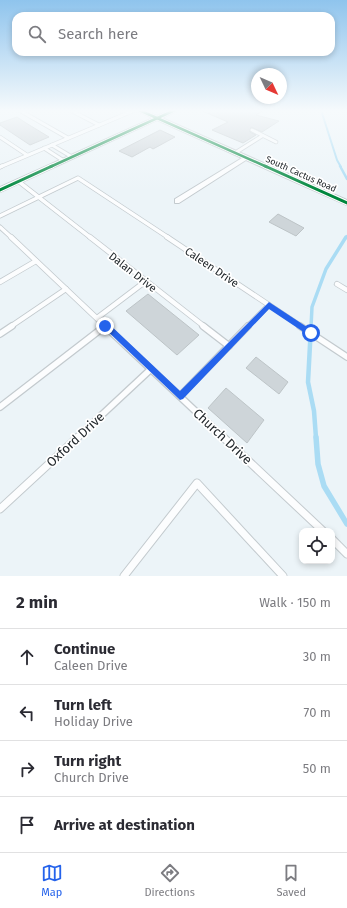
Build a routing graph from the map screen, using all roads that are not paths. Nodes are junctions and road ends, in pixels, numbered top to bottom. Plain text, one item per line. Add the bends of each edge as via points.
1 (0, 137) edge
2 (116, 137) edge
3 (200, 137) edge
4 (261, 137) edge
5 (264, 137) edge
6 (68, 138) edge
7 (276, 142) dead end
8 (52, 145) junction
9 (44, 148) junction
10 (235, 152) junction
11 (27, 156) junction
12 (72, 157) junction
13 (246, 158) junction
14 (64, 161) junction
15 (0, 167) edge
16 (18, 181) junction
17 (0, 190) edge
18 (38, 197) junction
19 (177, 201) dead end
20 (347, 203) edge
21 (0, 216) edge
22 (0, 227) edge
23 (36, 261) junction
24 (146, 281) junction
25 (0, 282) edge
26 (337, 284) dead end
27 (66, 289) junction
28 (347, 290) edge
29 (269, 305) junction
30 (97, 318) junction
31 (105, 326) junction
32 (0, 334) edge
33 (229, 346) junction
34 (347, 357) edge
35 (151, 369) junction
36 (180, 396) junction
37 (0, 408) edge
38 (0, 509) edge
39 (320, 528) edge
40 (335, 542) edge
41 (347, 554) edge
42 (124, 576) edge
43 (283, 576) edge

1 - 11 lane
2 - 12 street
3 - 10 street, South Cactus Road
4 - 10 lane
5 - 7 lane
6 - 8 lane
8 - 9 lane
8 - 12 lane
9 - 11 lane
9 - 14 lane
10 - 13 street, South Cactus Road
11 - 15 lane
12 - 14 street
13 - 19 street
13 - 20 street, South Cactus Road
14 - 16 street
16 - 17 street
16 - 18 lane, Dalan Drive
18 - 21 lane
18 - 24 lane, Dalan Drive
18 - 29 lane, Caleen Drive via 78,178
22 - 23 lane, Church Drive
23 - 25 lane
23 - 27 lane, Church Drive
24 - 30 lane
24 - 33 lane, Dalan Drive
26 - 28 lane
27 - 30 lane, Church Drive
27 - 32 lane
29 - 33 lane
29 - 34 lane, Caleen Drive
30 - 31 lane, Church Drive
31 - 35 lane, Church Drive
31 - 37 lane
33 - 36 lane
35 - 36 lane, Church Drive
35 - 38 lane, Oxford Drive
36 - 39 lane, Church Drive
40 - 41 lane
42 - 43 lane via 197,483

